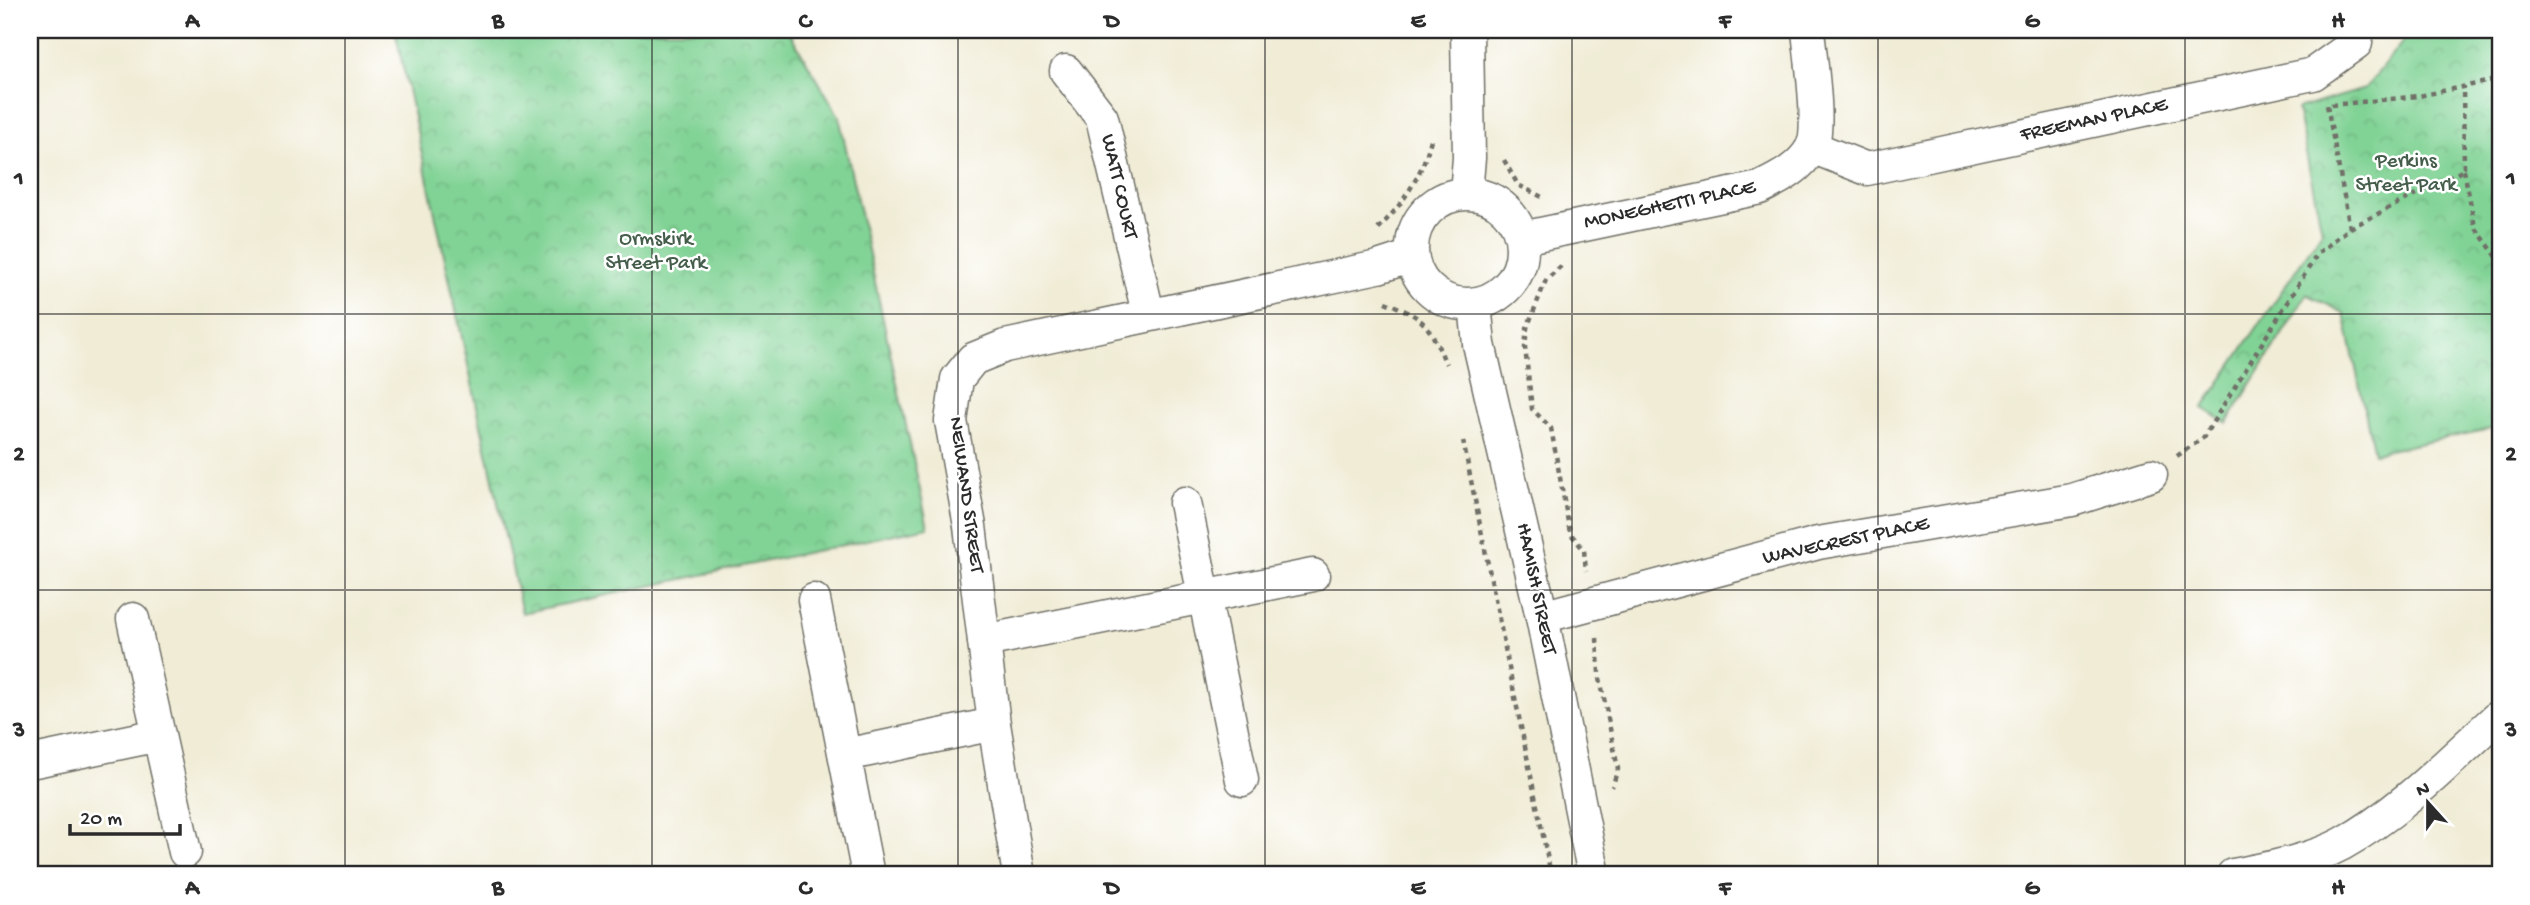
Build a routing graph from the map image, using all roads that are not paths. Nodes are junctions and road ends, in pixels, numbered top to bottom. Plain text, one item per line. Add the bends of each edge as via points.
1 (1466, 30) edge
2 (1808, 30) edge
3 (2357, 30) edge
4 (1066, 71) dead end
5 (1812, 147) junction
6 (1466, 193) junction
7 (1521, 238) junction
8 (1412, 256) junction
9 (1475, 304) junction
10 (1148, 313) junction
11 (2151, 475) road end
12 (1185, 503) dead end
13 (1313, 575) dead end
14 (1205, 596) junction
15 (814, 600) dead end
16 (1542, 617) junction
17 (134, 620) dead end
18 (984, 640) junction
19 (2500, 715) edge
20 (994, 724) junction
21 (159, 735) junction
22 (845, 755) junction
23 (30, 762) edge
24 (1242, 780) dead end
25 (185, 852) dead end
26 (868, 875) edge
27 (1019, 875) edge
28 (1594, 875) edge
29 (2233, 875) edge

1 - 6 street
2 - 5 street via 1815,107
3 - 5 street, FREEMAN PLACE via 2356,43 2313,74 1867,169
4 - 10 street, WATT COURT via 1102,118
5 - 7 street, MONEGHETTI PLACE via 1790,172 1760,188
6 - 7 street via 1502,205 1515,220
6 - 8 street via 1448,196 1419,220
7 - 9 street via 1520,264 1507,288
8 - 9 street via 1422,280 1441,298
8 - 10 street, NEIWAND STREET via 1378,267
9 - 16 street, HAMISH STREET via 1479,344
10 - 18 street, NEIWAND STREET via 1005,346 973,359 957,379 951,421
11 - 16 street, WAVECREST PLACE via 2072,500 1818,543
12 - 14 street
13 - 14 street
14 - 18 street
14 - 24 street
15 - 22 street
16 - 28 street, HAMISH STREET
17 - 21 street
18 - 20 street, NEIWAND STREET
19 - 29 street via 2395,810 2340,845 2271,868
20 - 22 street
20 - 27 street, NEIWAND STREET
21 - 23 street
21 - 25 street
22 - 26 street

